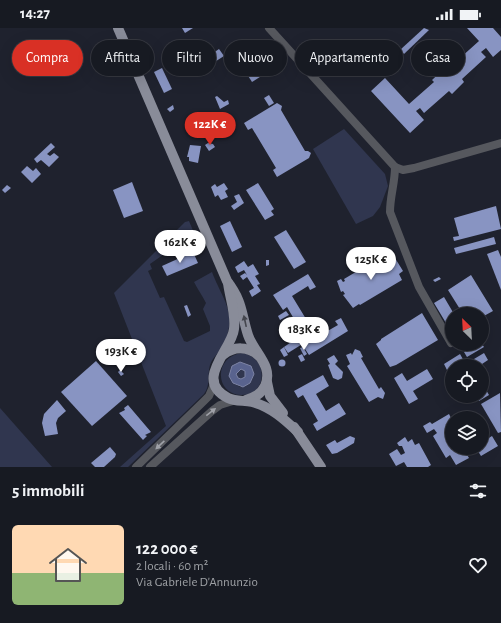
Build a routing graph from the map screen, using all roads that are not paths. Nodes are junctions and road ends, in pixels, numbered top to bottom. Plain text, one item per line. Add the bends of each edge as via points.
1 (118, 28) edge
2 (269, 28) edge
3 (501, 143) edge
4 (395, 167) junction
5 (227, 282) junction
6 (445, 333) edge
7 (222, 356) junction
8 (260, 357) junction
9 (215, 382) junction
10 (267, 382) junction
11 (236, 400) junction
12 (246, 400) junction
13 (298, 432) junction
14 (136, 467) edge
15 (150, 467) edge
16 (322, 467) edge

1 - 5 main road
2 - 4 street
3 - 4 street via 414,168 403,170
4 - 6 street via 390,212 418,287
5 - 7 main road via 235,326 232,338
8 -> 5 main road via 249,336 238,295
7 - 8 main road via 238,348 250,350
7 - 9 main road via 216,365
8 - 10 main road via 267,368
9 - 11 main road via 221,393
9 -> 14 street via 209,396
10 - 12 main road via 257,396
10 - 13 main road via 274,402
11 - 12 main road
15 -> 11 street via 220,405
12 - 13 main road via 274,411
13 - 16 main road

